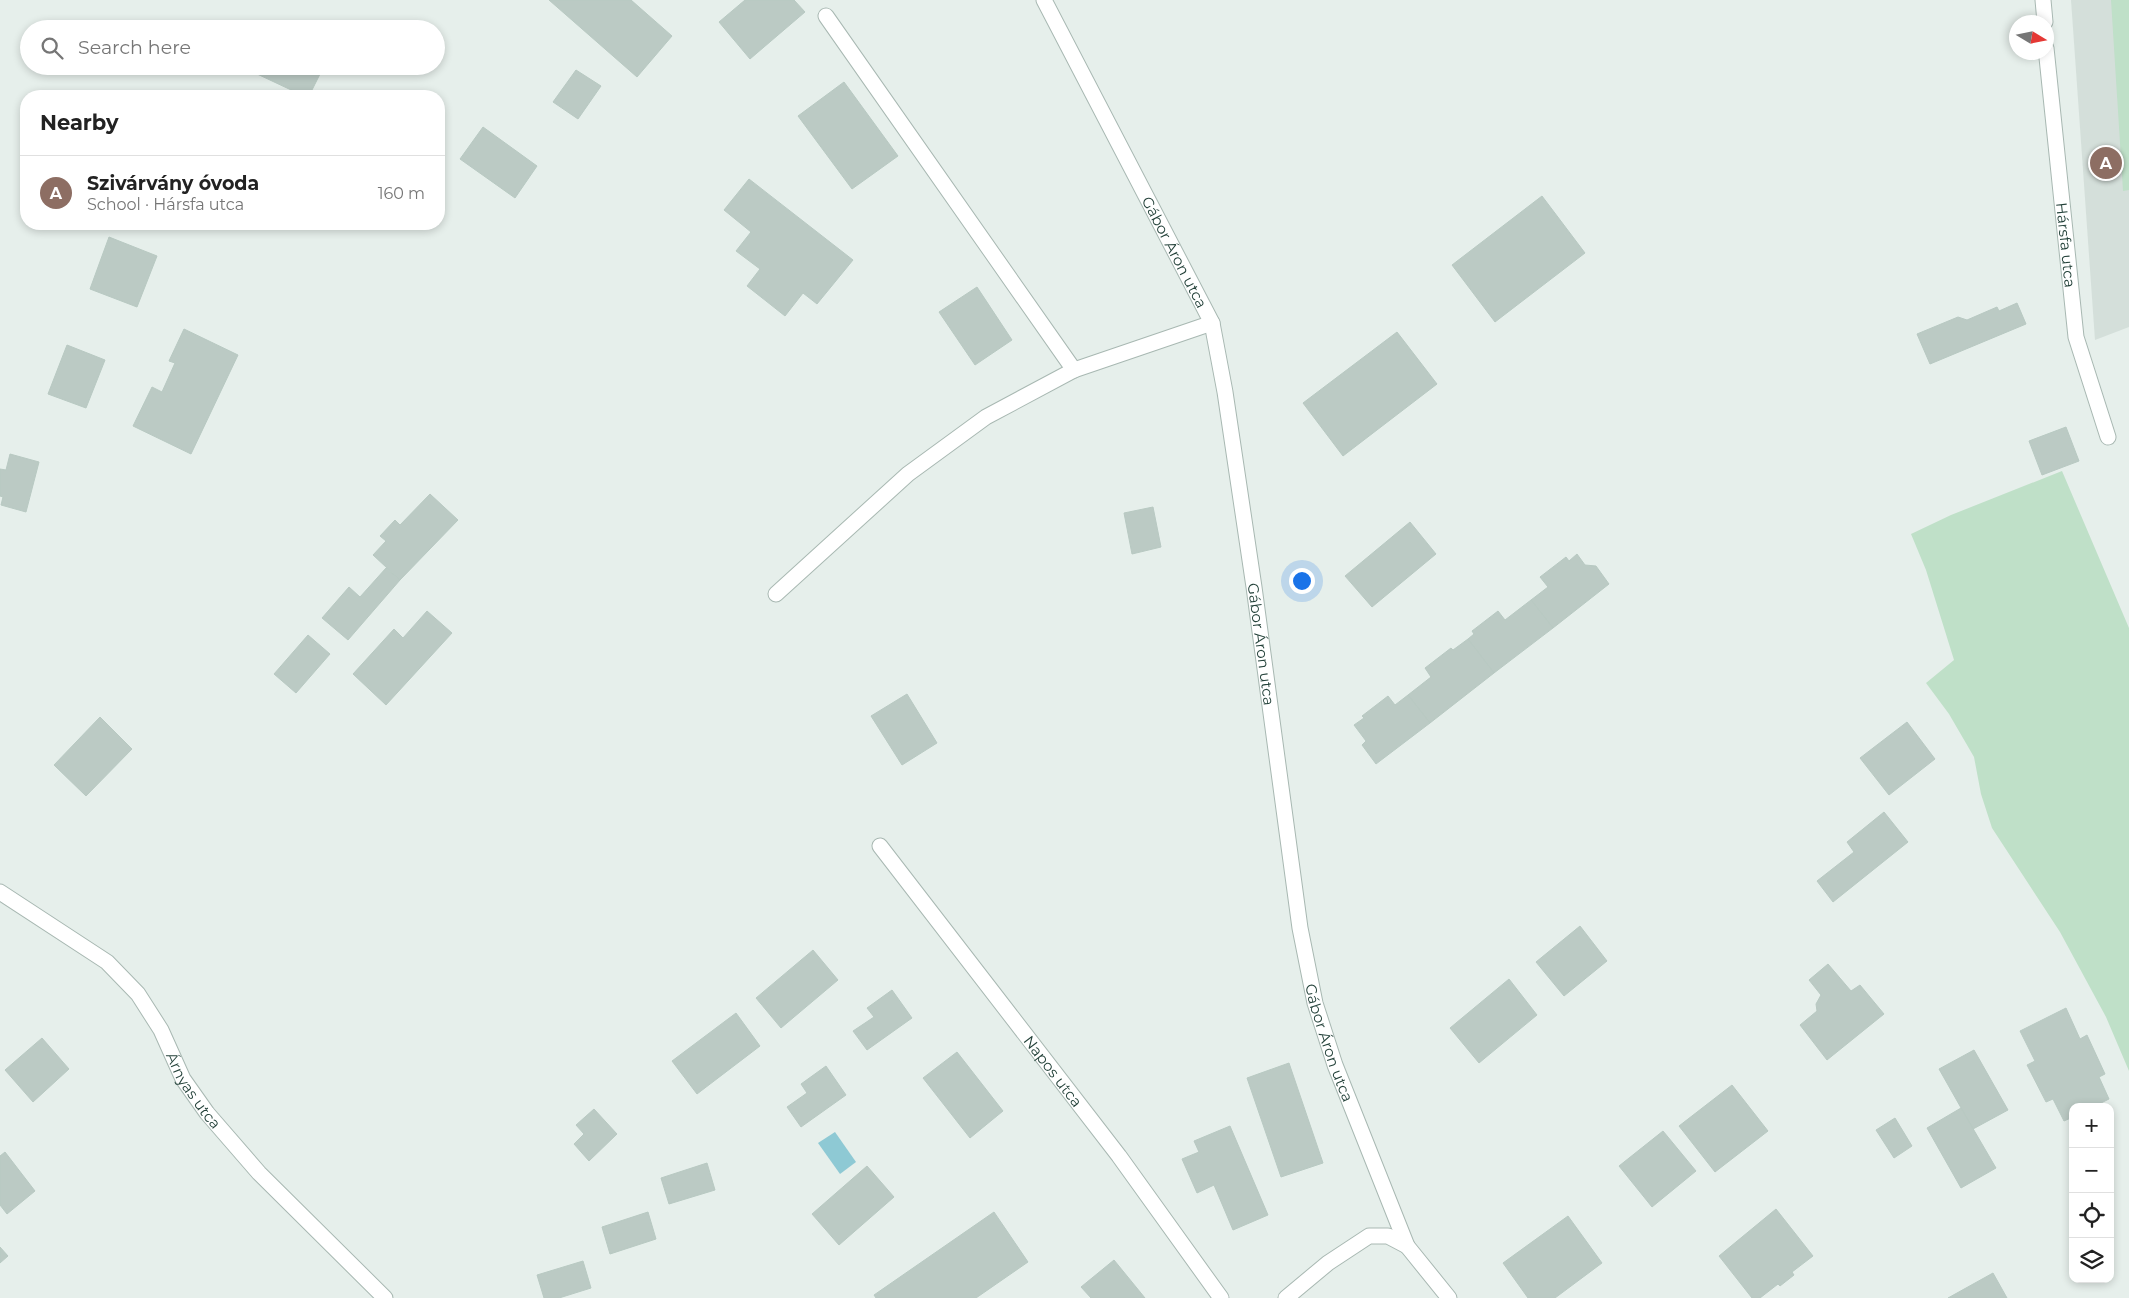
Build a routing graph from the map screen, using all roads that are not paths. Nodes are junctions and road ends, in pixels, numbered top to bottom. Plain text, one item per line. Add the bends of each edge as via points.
1 (1044, 0) edge
2 (2043, 0) edge
3 (2044, 15) edge
4 (826, 16) dead end
5 (2047, 60) edge
6 (1212, 323) junction
7 (1074, 370) junction
8 (2108, 437) dead end
9 (776, 594) dead end
10 (880, 846) dead end
11 (0, 892) edge
12 (1407, 1246) junction
13 (385, 1298) edge
14 (1221, 1298) edge
15 (1286, 1298) edge
16 (1448, 1298) edge

1 - 6 street, Gábor Áron utca
2 - 3 street
4 - 7 street
5 - 8 street, Hársfa utca via 2076,337
6 - 7 street
6 - 12 street, Gábor Áron utca via 1254,587 1300,928 1313,994 1335,1065
7 - 9 street via 986,417 908,474
10 - 14 street, Napos utca via 1119,1156
11 - 13 street, Árnyas utca via 107,962 138,994 161,1030 183,1078 207,1113 259,1173
12 - 15 street via 1388,1236 1368,1236 1328,1263
12 - 16 street, Gábor Áron utca

